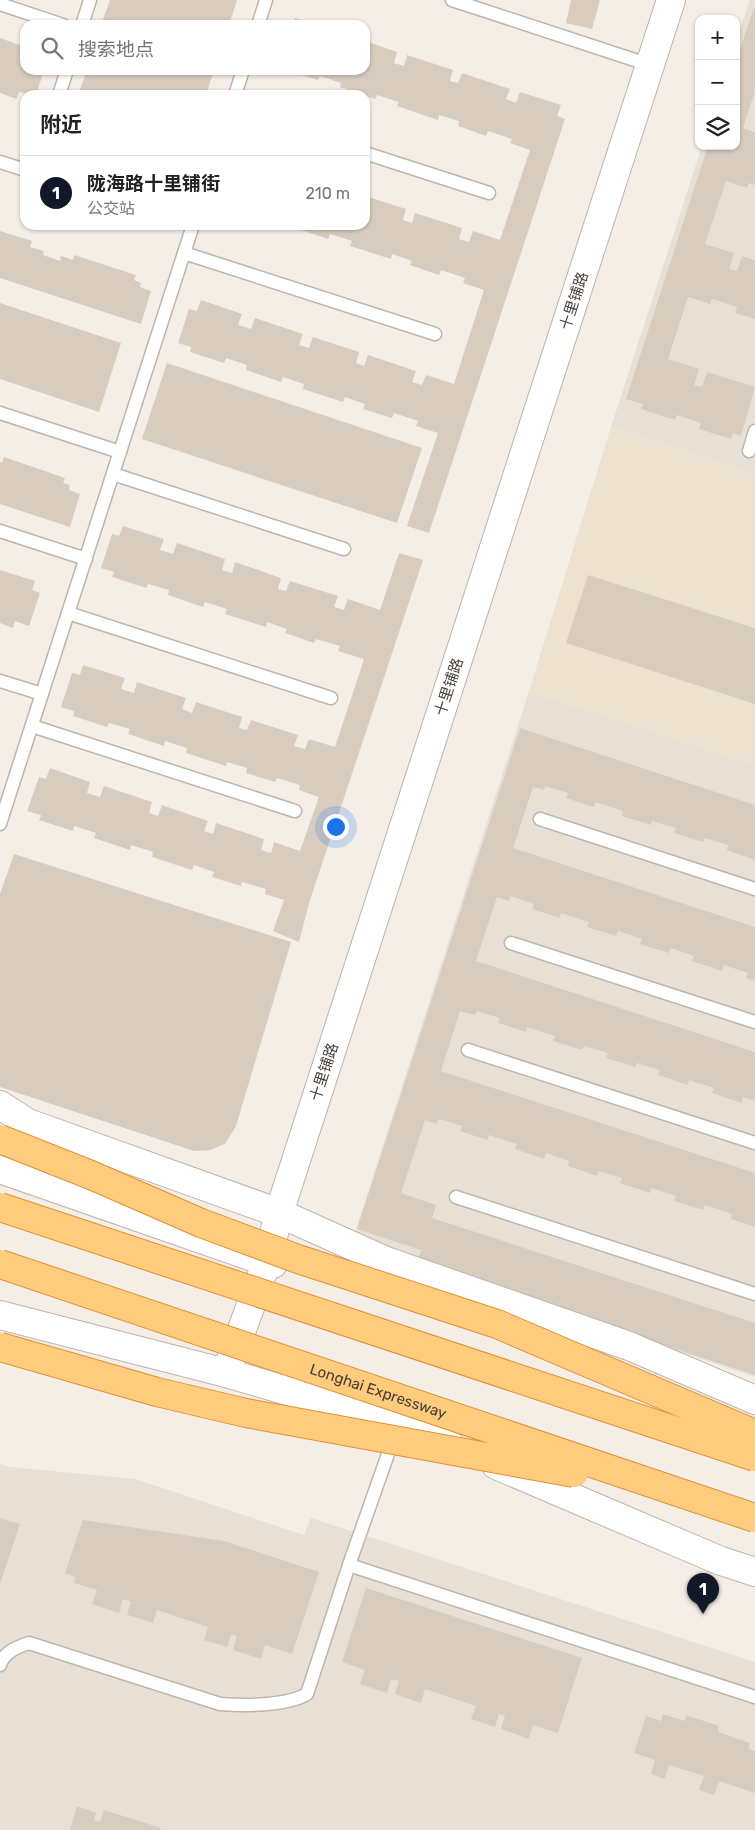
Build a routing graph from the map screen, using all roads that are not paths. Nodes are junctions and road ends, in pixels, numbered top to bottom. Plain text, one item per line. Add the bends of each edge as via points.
1 (90, 0) edge
2 (266, 0) edge
3 (452, 0) edge
4 (671, 0) edge
5 (0, 4) edge
6 (48, 20) edge
7 (84, 20) edge
8 (260, 20) edge
9 (650, 65) junction
10 (65, 75) edge
11 (241, 75) edge
12 (61, 90) edge
13 (237, 90) edge
14 (370, 155) edge
15 (0, 162) edge
16 (20, 168) edge
17 (489, 193) dead end
18 (191, 230) edge
19 (184, 253) junction
20 (435, 334) dead end
21 (0, 413) edge
22 (755, 431) edge
23 (749, 451) dead end
24 (120, 452) junction
25 (113, 474) junction
26 (0, 531) edge
27 (344, 549) dead end
28 (86, 559) junction
29 (68, 613) junction
30 (0, 681) edge
31 (42, 694) junction
32 (331, 698) dead end
33 (32, 726) junction
34 (295, 811) dead end
35 (540, 820) dead end
36 (0, 824) edge
37 (755, 889) edge
38 (511, 943) dead end
39 (755, 1022) edge
40 (468, 1050) dead end
41 (0, 1105) edge
42 (0, 1139) edge
43 (755, 1143) edge
44 (0, 1169) edge
45 (456, 1197) dead end
46 (0, 1207) edge
47 (279, 1213) junction
48 (267, 1262) junction
49 (0, 1264) edge
50 (755, 1294) edge
51 (0, 1315) edge
52 (0, 1347) edge
53 (226, 1372) junction
54 (755, 1400) edge
55 (755, 1421) edge
56 (399, 1423) junction
57 (755, 1434) edge
58 (755, 1457) edge
59 (664, 1489) junction
60 (755, 1518) edge
61 (348, 1565) junction
62 (755, 1572) edge
63 (0, 1665) edge
64 (755, 1697) edge

1 - 7 lane
2 - 8 lane
3 - 9 lane
4 - 9 street, 十里铺路
5 - 6 lane
9 - 47 street, 十里铺路
10 - 12 lane
11 - 13 lane
14 - 17 lane
15 - 16 lane
18 - 19 lane
19 - 20 lane
19 - 24 lane
21 - 24 lane
22 - 23 lane
24 - 25 lane
25 - 27 lane
25 - 28 lane
26 - 28 lane
28 - 29 lane
29 - 31 lane
29 - 32 lane
30 - 31 lane
31 - 33 lane
33 - 34 lane
33 - 36 lane
35 - 37 lane
38 - 39 lane
40 - 43 lane
41 - 47 street via 28,1123
42 - 57 highway, bridge via 201,1223 298,1259 497,1324
44 - 48 street
45 - 50 lane
46 - 58 highway, bridge
47 - 48 street, 十里铺路
47 - 54 street via 386,1260 629,1346
48 - 53 street, 十里铺路
48 - 55 street
49 - 59 highway, Longhai Expressway, bridge
51 - 53 street
52 - 59 highway, bridge via 157,1392 246,1413
53 - 56 street
56 - 61 lane
56 - 62 street via 721,1561
59 - 60 highway, Longhai Expressway, bridge
61 - 63 lane via 307,1694 297,1700 240,1706 220,1704 30,1642 15,1648
61 - 64 lane

